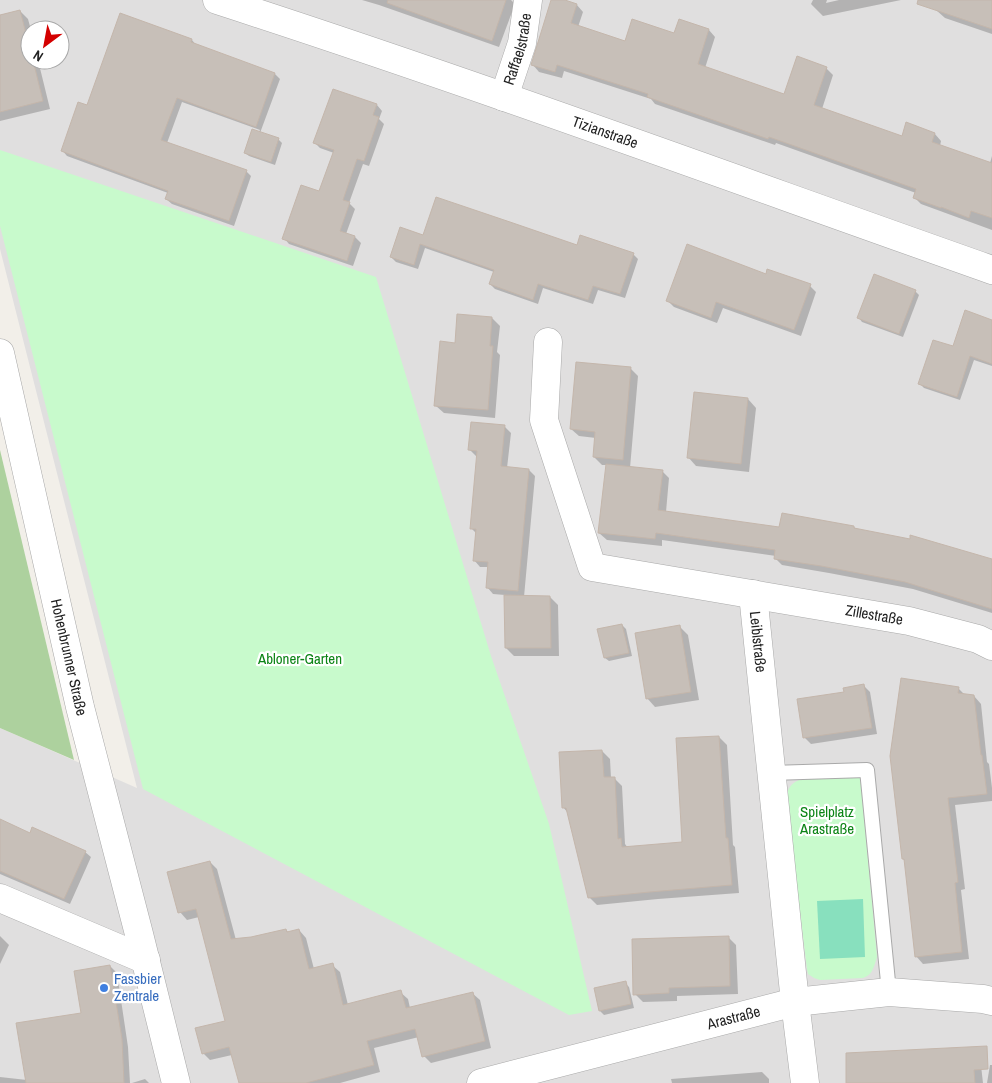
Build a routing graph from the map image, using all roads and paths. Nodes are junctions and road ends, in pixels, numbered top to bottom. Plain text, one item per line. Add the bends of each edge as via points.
1 (217, 0) edge
2 (528, 0) edge
3 (504, 97) junction
4 (992, 270) edge
5 (548, 342) dead end
6 (0, 353) edge
7 (753, 594) junction
8 (992, 646) edge
9 (771, 773) junction
10 (0, 898) edge
11 (146, 960) junction
12 (889, 992) junction
13 (992, 1001) edge
14 (795, 1002) junction
15 (176, 1083) edge
16 (481, 1083) edge
17 (805, 1083) edge

1 - 3 street, Tizianstraße
2 - 3 street, Raffaelstraße via 522,43
3 - 4 street, Tizianstraße
5 - 7 street, Leiblstraße via 544,420 592,567
6 - 11 street, Hohenbrunner Straße via 80,706
7 - 8 street, Zillestraße via 908,621 978,639
7 - 9 street, Leiblstraße
9 - 12 lane via 867,770
9 - 14 street, Leiblstraße
10 - 11 street
11 - 15 street, Hohenbrunner Straße
12 - 13 street, Arastraße
12 - 14 street, Arastraße
14 - 16 street, Arastraße
14 - 17 street, Leiblstraße

